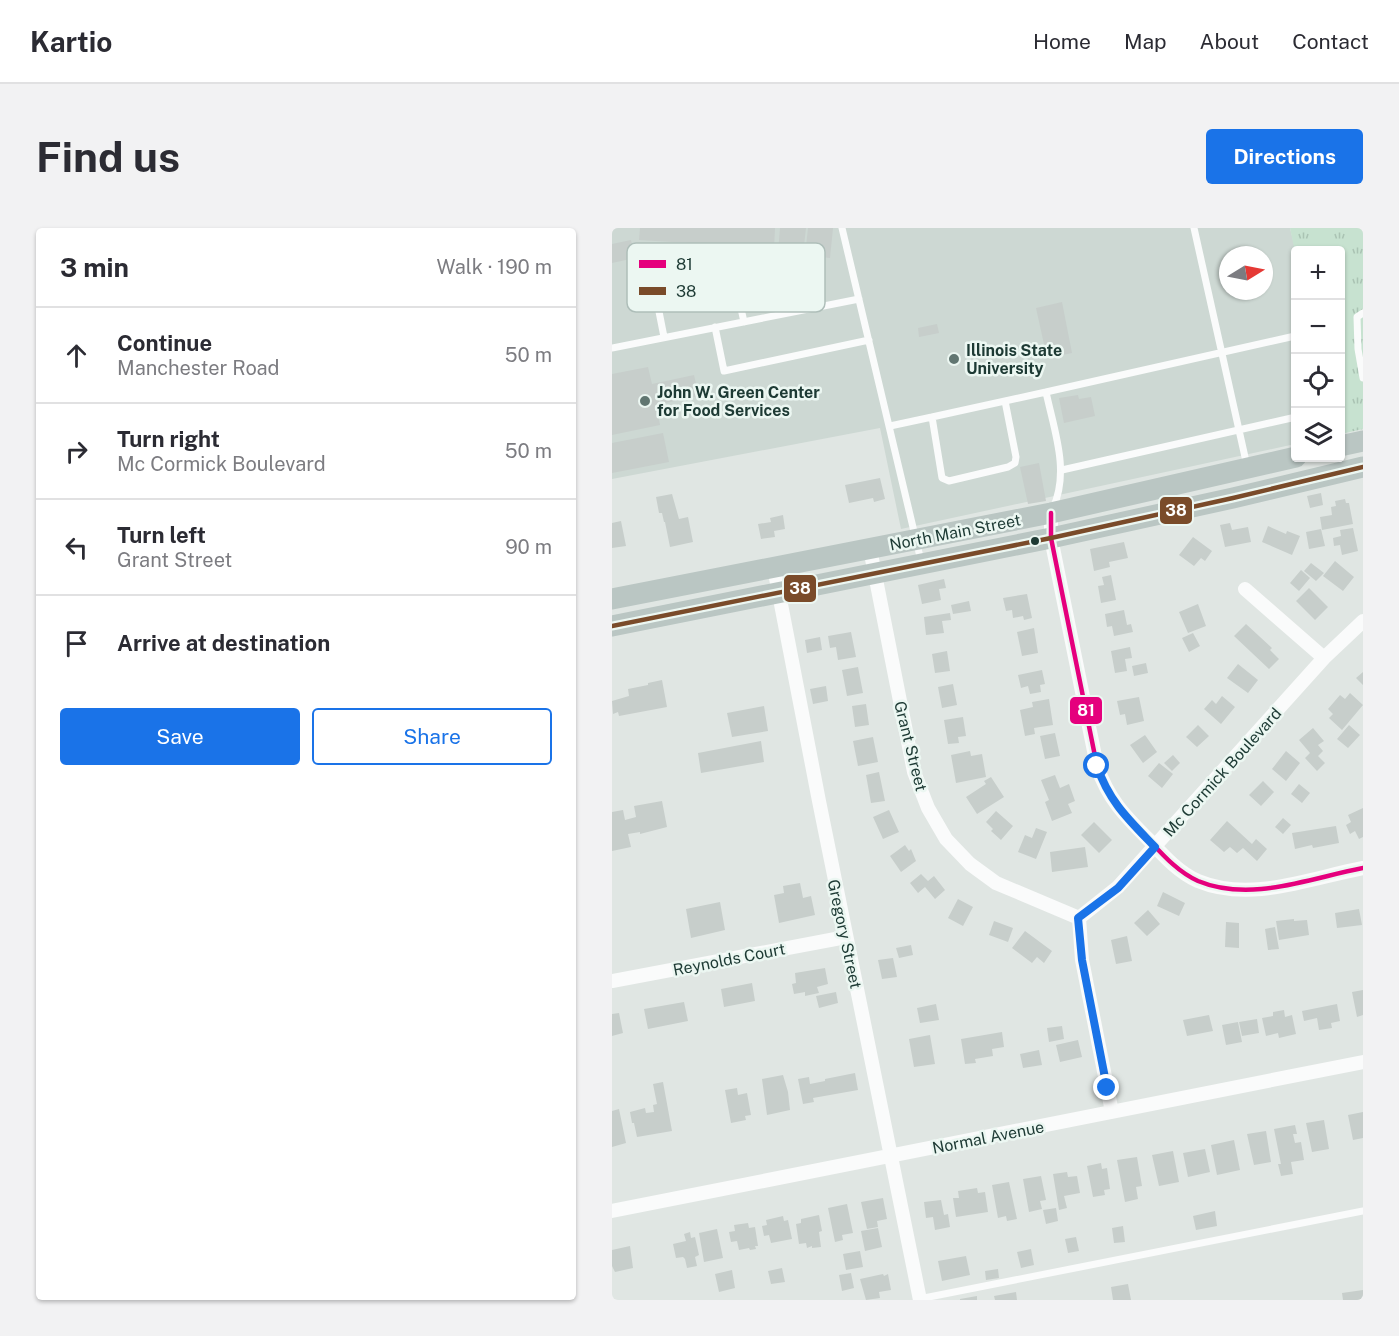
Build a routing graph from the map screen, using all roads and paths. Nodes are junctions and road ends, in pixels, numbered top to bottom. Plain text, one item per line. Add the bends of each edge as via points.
1 (843, 228) edge
2 (1194, 228) edge
3 (859, 299) junction
4 (825, 306) edge
5 (659, 312) edge
6 (742, 312) edge
7 (794, 312) edge
8 (1363, 313) edge
9 (744, 322) junction
10 (715, 327) junction
11 (1291, 337) edge
12 (664, 338) junction
13 (869, 340) junction
14 (612, 348) edge
15 (1221, 353) junction
16 (1363, 378) edge
17 (1046, 392) junction
18 (1005, 401) junction
19 (932, 417) junction
20 (1291, 418) edge
21 (890, 426) junction
22 (1239, 429) junction
23 (1363, 441) edge
24 (1345, 445) edge
25 (1291, 458) edge
26 (1363, 467) edge
27 (1247, 468) junction
28 (1062, 470) junction
29 (1051, 513) junction
30 (1052, 538) junction
31 (916, 540) junction
32 (870, 549) junction
33 (922, 563) junction
34 (774, 568) junction
35 (875, 573) junction
36 (1245, 589) dead end
37 (779, 593) junction
38 (612, 599) edge
39 (1363, 621) edge
40 (612, 626) edge
41 (1324, 658) junction
42 (1155, 847) junction
43 (1363, 868) edge
44 (1078, 918) junction
45 (846, 937) junction
46 (612, 981) edge
47 (1363, 1062) edge
48 (1112, 1112) junction
49 (890, 1156) junction
50 (612, 1211) edge
51 (1363, 1211) edge
52 (920, 1299) edge

1 - 3 lane
2 - 15 lane
3 - 4 lane
3 - 13 lane
5 - 12 lane
6 - 9 lane
7 - 9 lane
8 - 16 lane via 1358,317 1357,333
9 - 10 lane
10 - 12 lane
10 - 13 lane via 724,371
11 - 15 lane
12 - 14 lane
13 - 21 lane
15 - 17 lane
15 - 22 lane
17 - 18 lane
17 - 28 lane
18 - 19 lane
18 - 19 lane via 1015,463 949,481 942,478
19 - 21 lane
20 - 22 lane
21 - 31 lane
22 - 27 lane
22 - 28 lane
23 - 24 main road
25 - 27 main road, North Main Street
26 - 30 main road, North Main Street
27 - 29 main road, North Main Street
28 - 29 lane via 1060,490
29 - 30 street
29 - 31 main road, North Main Street
30 - 33 main road, North Main Street
30 - 42 street via 1097,766 1120,811
31 - 32 main road, North Main Street
31 - 33 lane
32 - 34 main road, North Main Street
32 - 35 street, Grant Street
33 - 35 main road, North Main Street
34 - 37 street, Gregory Street
34 - 38 main road, North Main Street
35 - 37 main road, North Main Street
35 - 44 street, Grant Street via 914,772 928,808 946,838 970,864 996,883
36 - 41 street
37 - 40 main road, North Main Street
37 - 45 street, Gregory Street
39 - 41 street, Mc Cormick Boulevard
41 - 42 street, Mc Cormick Boulevard
42 - 43 street via 1175,867 1217,887 1290,885
42 - 44 street, Mc Cormick Boulevard via 1118,888
44 - 48 street via 1082,960
45 - 46 street, Reynolds Court
45 - 49 street, Gregory Street
47 - 48 street, Normal Avenue
48 - 49 street, Normal Avenue
49 - 50 street, Normal Avenue
49 - 52 street, Gregory Street
51 - 52 lane

